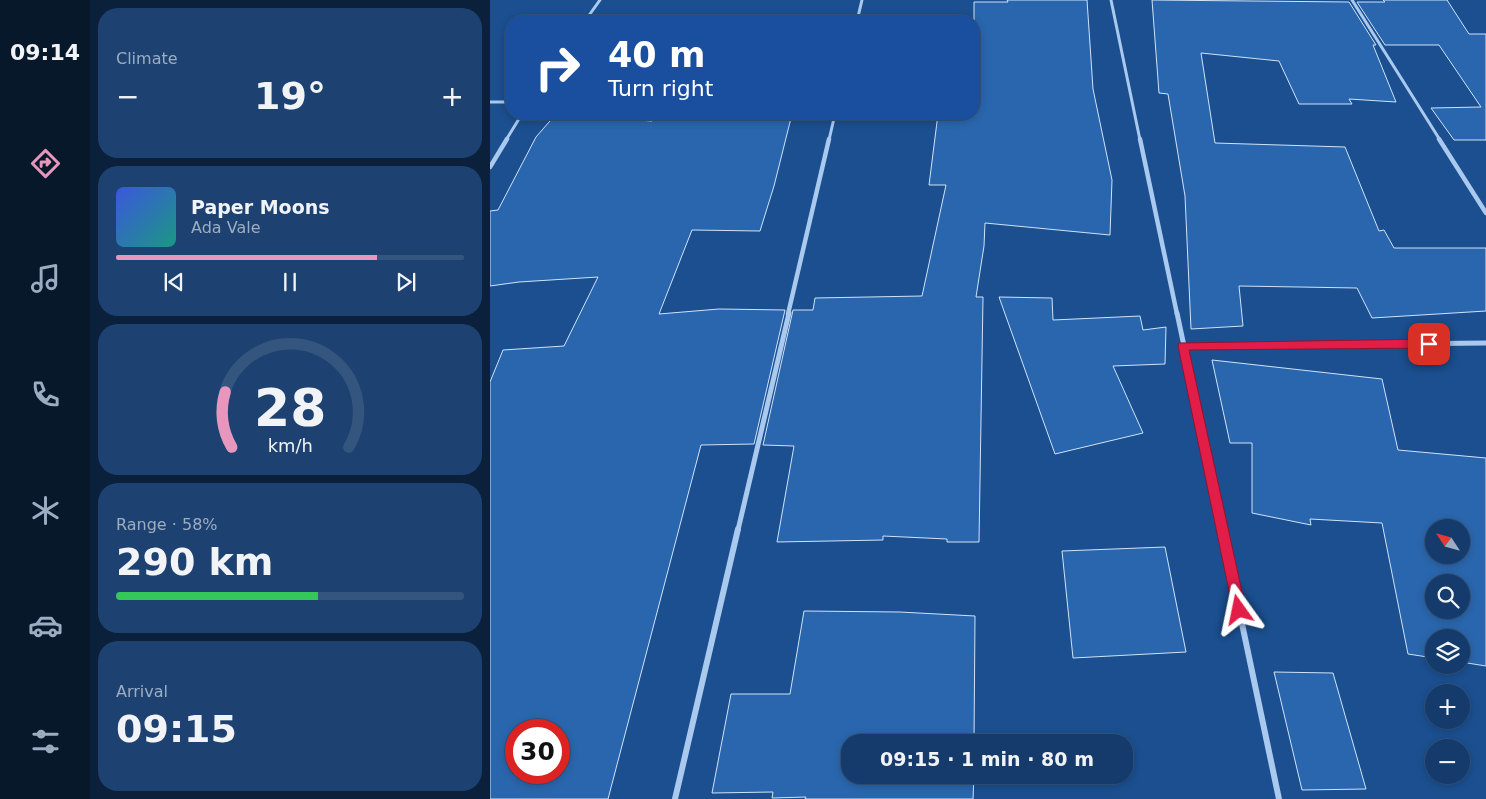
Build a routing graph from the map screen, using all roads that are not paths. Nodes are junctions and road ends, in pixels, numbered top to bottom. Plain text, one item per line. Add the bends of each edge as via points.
1 (600, 0) edge
2 (862, 0) edge
3 (1111, 0) edge
4 (1352, 0) edge
5 (589, 15) edge
6 (858, 15) edge
7 (490, 102) edge
8 (505, 102) edge
9 (518, 120) edge
10 (834, 120) edge
11 (490, 166) edge
12 (1486, 213) edge
13 (1486, 343) edge
14 (1183, 346) junction
15 (675, 799) edge
16 (1279, 799) edge

1 - 5 street
2 - 6 street
3 - 14 street
4 - 12 street
7 - 8 street
9 - 11 street
10 - 15 street
13 - 14 street
14 - 16 street

